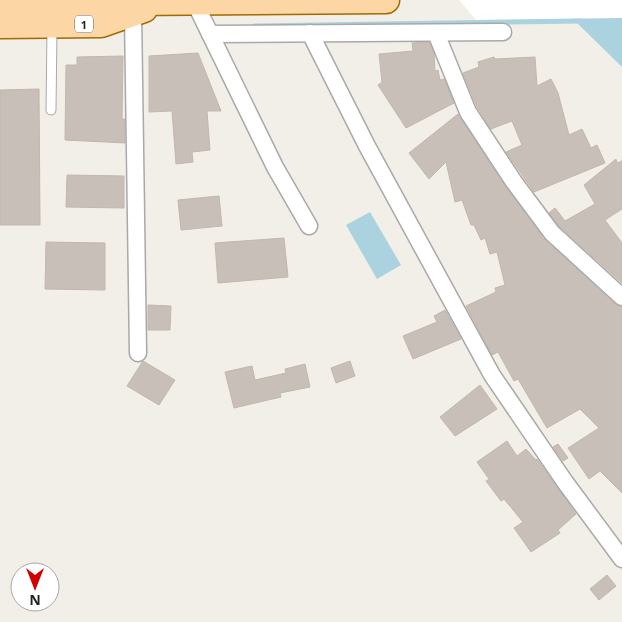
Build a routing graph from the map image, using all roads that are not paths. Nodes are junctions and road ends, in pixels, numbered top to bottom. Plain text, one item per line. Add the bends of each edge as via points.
1 (386, 0) edge
2 (164, 1) junction
3 (194, 1) junction
4 (0, 3) edge
5 (133, 13) junction
6 (52, 24) junction
7 (0, 25) edge
8 (503, 32) dead end
9 (436, 33) junction
10 (210, 34) junction
11 (310, 34) junction
12 (52, 110) dead end
13 (309, 226) dead end
14 (622, 297) edge
15 (138, 353) dead end
16 (622, 558) edge

1 - 3 main road, 1
2 - 3 main road, 1
2 - 4 main road, 1
2 - 5 main road, 1
3 - 10 street
5 - 6 main road, 1 via 101,24
5 - 15 street
6 - 7 main road, 1
6 - 12 lane
8 - 9 street
9 - 11 street
9 - 14 street via 468,112 514,182 552,233
10 - 11 street
10 - 13 street via 278,175
11 - 16 street via 492,375

